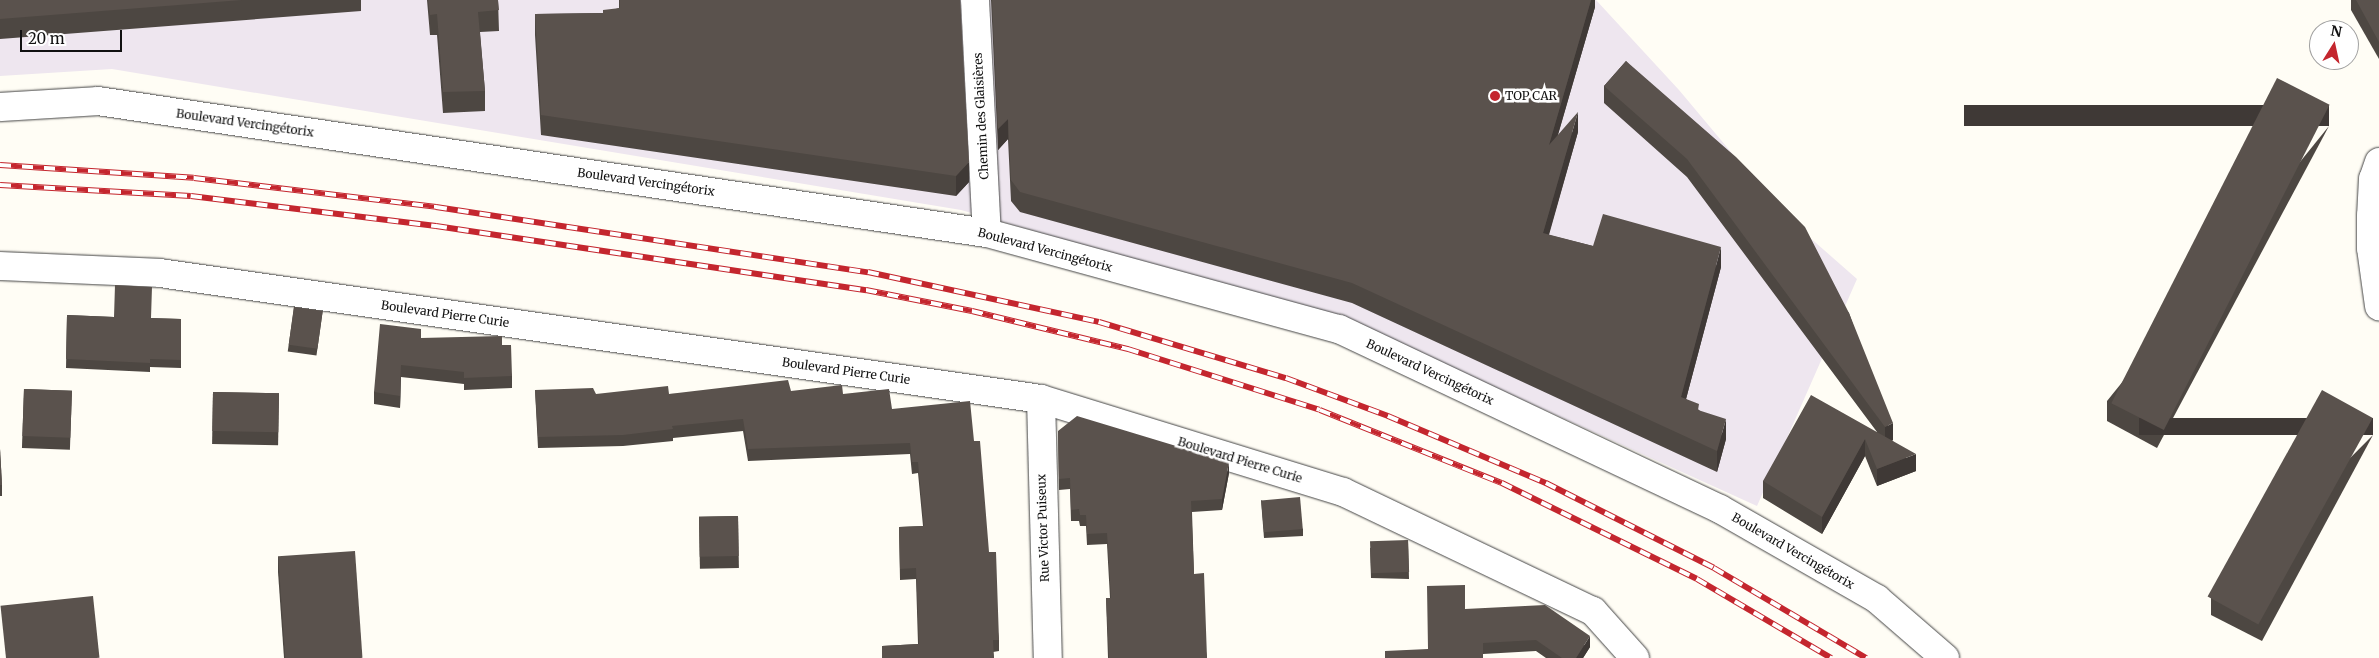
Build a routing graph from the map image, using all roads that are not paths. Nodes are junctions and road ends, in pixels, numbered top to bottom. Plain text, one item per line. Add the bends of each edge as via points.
1 (975, 0) edge
2 (0, 107) edge
3 (2379, 162) edge
4 (987, 233) junction
5 (0, 266) edge
6 (2379, 306) edge
7 (1041, 399) junction
8 (1048, 658) edge
9 (1635, 658) edge
10 (1945, 658) edge

1 - 4 street, Chemin des Glaisières
2 - 4 street, Boulevard Vercingétorix via 98,100
3 - 6 street via 2373,179 2371,248
4 - 10 street, Boulevard Vercingétorix via 1339,329 1720,509 1877,599
5 - 7 street, Boulevard Pierre Curie via 160,274
7 - 8 street, Rue Victor Puiseux
7 - 9 street, Boulevard Pierre Curie via 1343,492 1593,611

